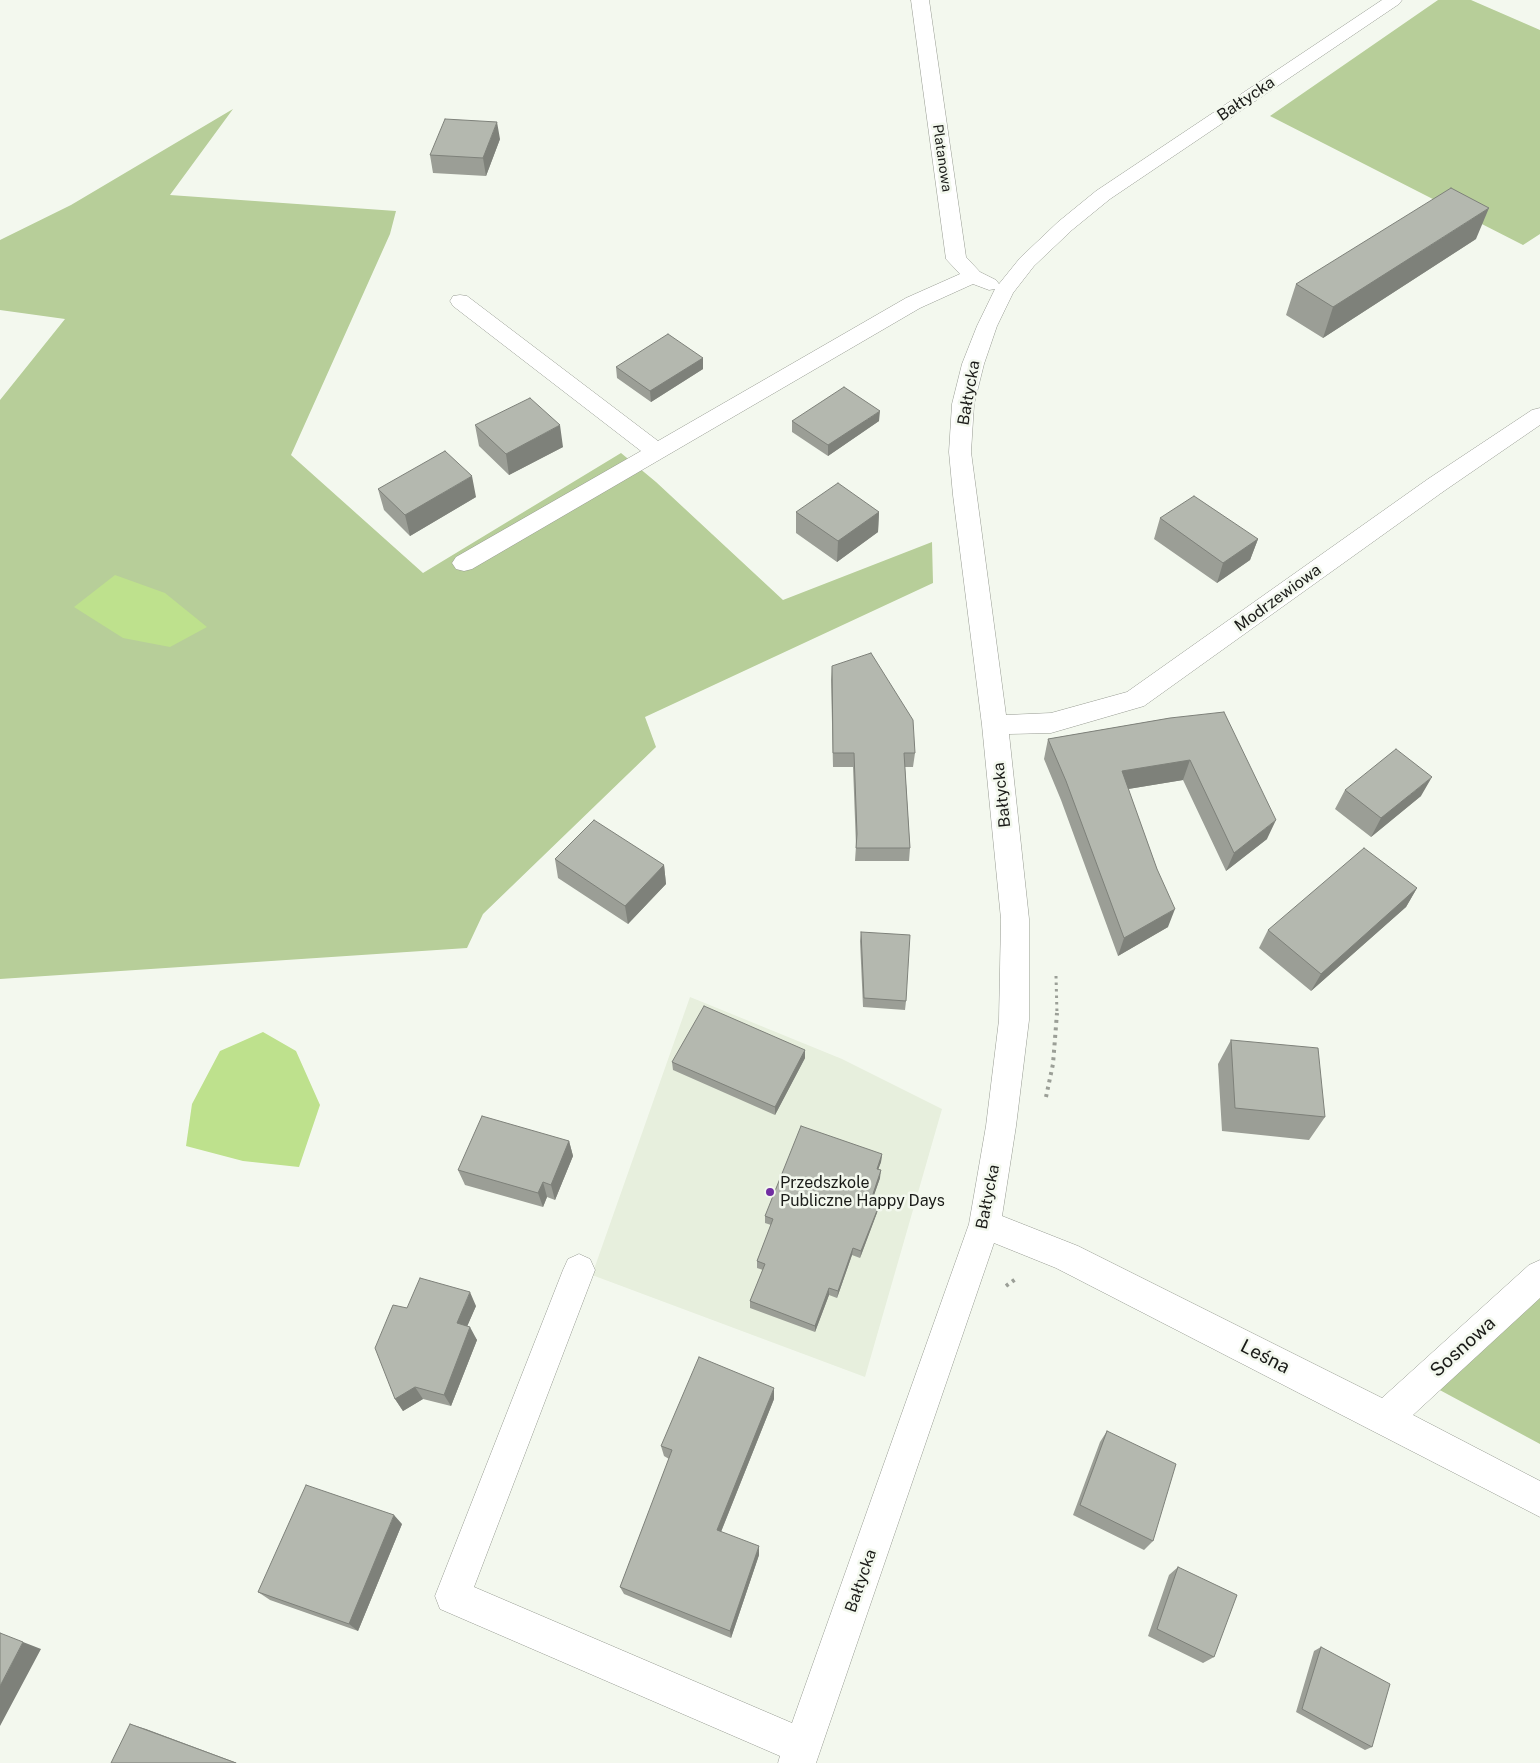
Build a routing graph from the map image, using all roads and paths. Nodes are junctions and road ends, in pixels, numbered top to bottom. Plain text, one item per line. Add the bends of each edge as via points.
1 (920, 0) edge
2 (1393, 0) edge
3 (973, 276) junction
4 (1004, 291) junction
5 (460, 301) dead end
6 (1540, 415) edge
7 (656, 451) junction
8 (464, 563) dead end
9 (995, 725) junction
10 (985, 1224) junction
11 (579, 1270) dead end
12 (1540, 1276) edge
13 (1385, 1418) junction
14 (1540, 1500) edge
15 (800, 1755) edge

1 - 3 street, Platanowa via 956,259
2 - 4 street, Bałtycka via 1103,195 1064,226 1027,262
3 - 4 street, Platanowa
3 - 7 street via 913,302
4 - 9 street, Bałtycka via 973,364 964,404 960,452
5 - 7 street
6 - 9 street, Modrzewiowa via 1135,699 1051,722
7 - 8 street
9 - 10 street, Bałtycka via 1015,919 1014,1020
10 - 13 street, Leśna via 1067,1257
10 - 15 street, Bałtycka
11 - 15 street via 453,1596
12 - 13 street, Sosnowa
13 - 14 street, Leśna

